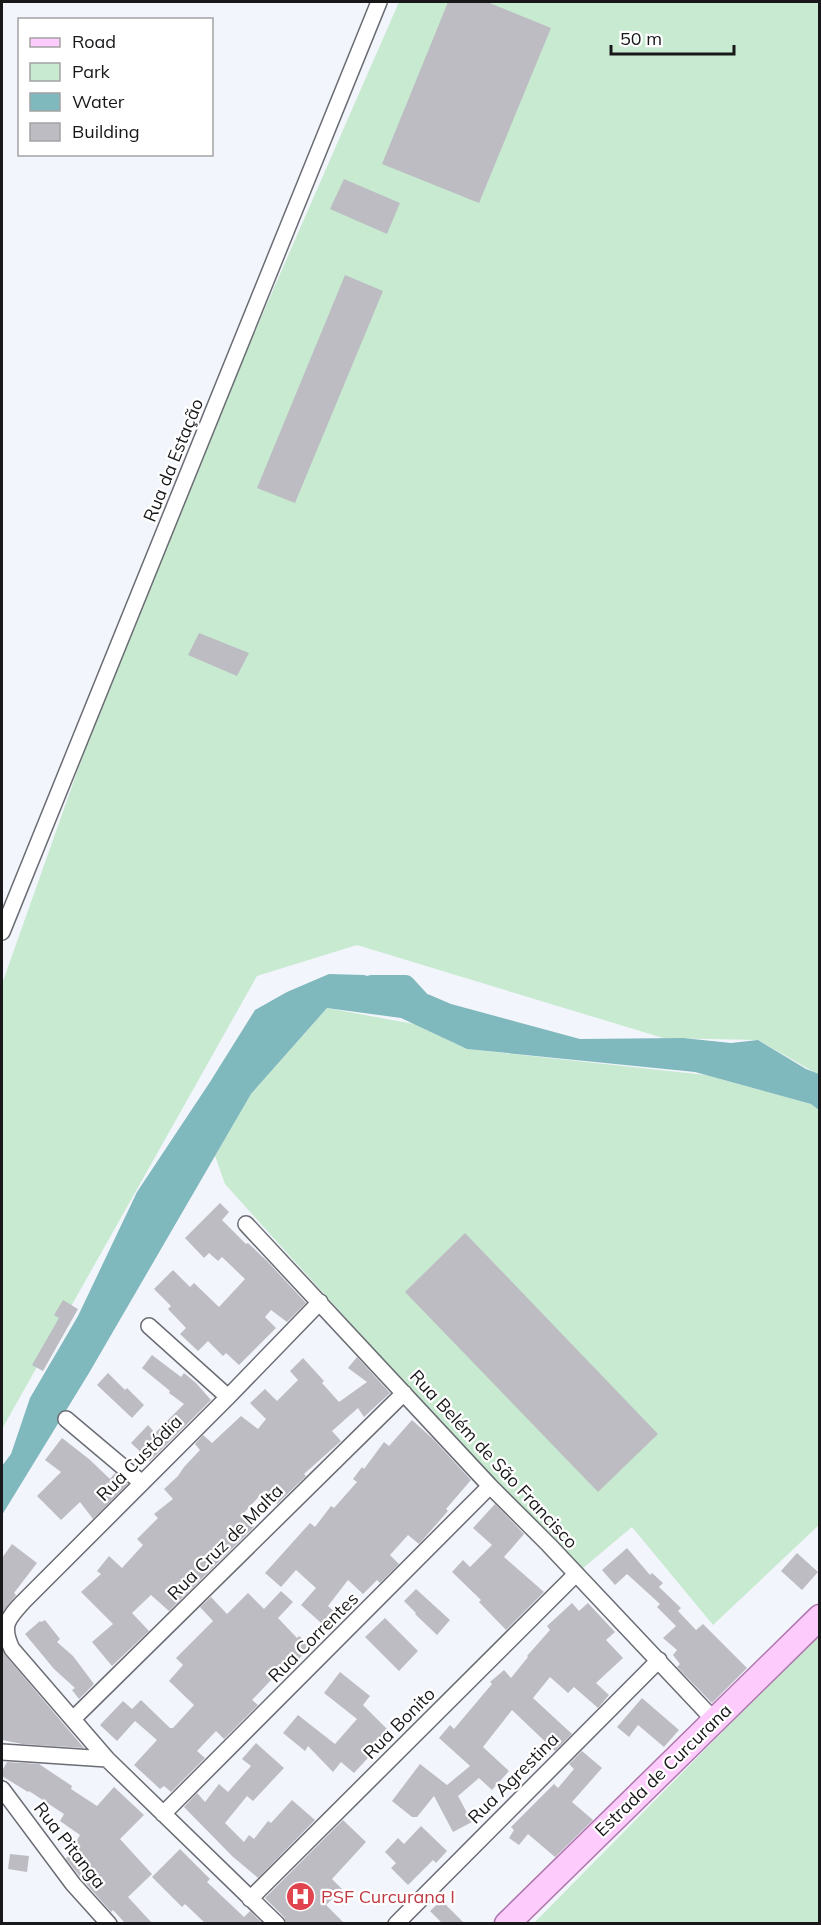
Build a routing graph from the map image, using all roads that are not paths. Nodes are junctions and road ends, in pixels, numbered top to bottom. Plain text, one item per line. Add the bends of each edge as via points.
1 (379, 2) edge
2 (2, 932) edge
3 (246, 1224) dead end
4 (320, 1302) junction
5 (149, 1326) dead end
6 (404, 1393) junction
7 (228, 1397) junction
8 (66, 1419) dead end
9 (142, 1484) junction
10 (490, 1486) junction
11 (576, 1574) junction
12 (819, 1617) edge
13 (659, 1660) junction
14 (73, 1719) junction
15 (714, 1720) junction
16 (2, 1752) edge
17 (107, 1760) junction
18 (4, 1792) edge
19 (2, 1811) edge
20 (163, 1814) junction
21 (250, 1899) junction
22 (109, 1923) edge
23 (277, 1923) edge
24 (396, 1923) edge
25 (507, 1923) edge

1 - 2 street, Rua da Estação
3 - 4 street, Rua Belém de São Francisco
4 - 6 street, Rua Belém de São Francisco
4 - 7 street, Rua Custódia
5 - 7 street
6 - 10 street, Rua Belém de São Francisco
6 - 14 street, Rua Cruz de Malta
7 - 9 street, Rua Custódia
8 - 9 street
9 - 14 street, Rua Custódia via 6,1624 5,1633 12,1649
10 - 11 street, Rua Belém de São Francisco
10 - 20 street, Rua Correntes
11 - 13 street, Rua Belém de São Francisco
11 - 21 street, Rua Bonito
12 - 15 main road, Estrada de Curcurana
13 - 15 street, Rua Belém de São Francisco
13 - 24 street, Rua Agrestina
14 - 17 street
15 - 25 main road, Estrada de Curcurana
16 - 17 street
17 - 20 street
18 - 19 street
18 - 22 street, Rua Pitanga via 73,1884
20 - 21 street
21 - 23 street

